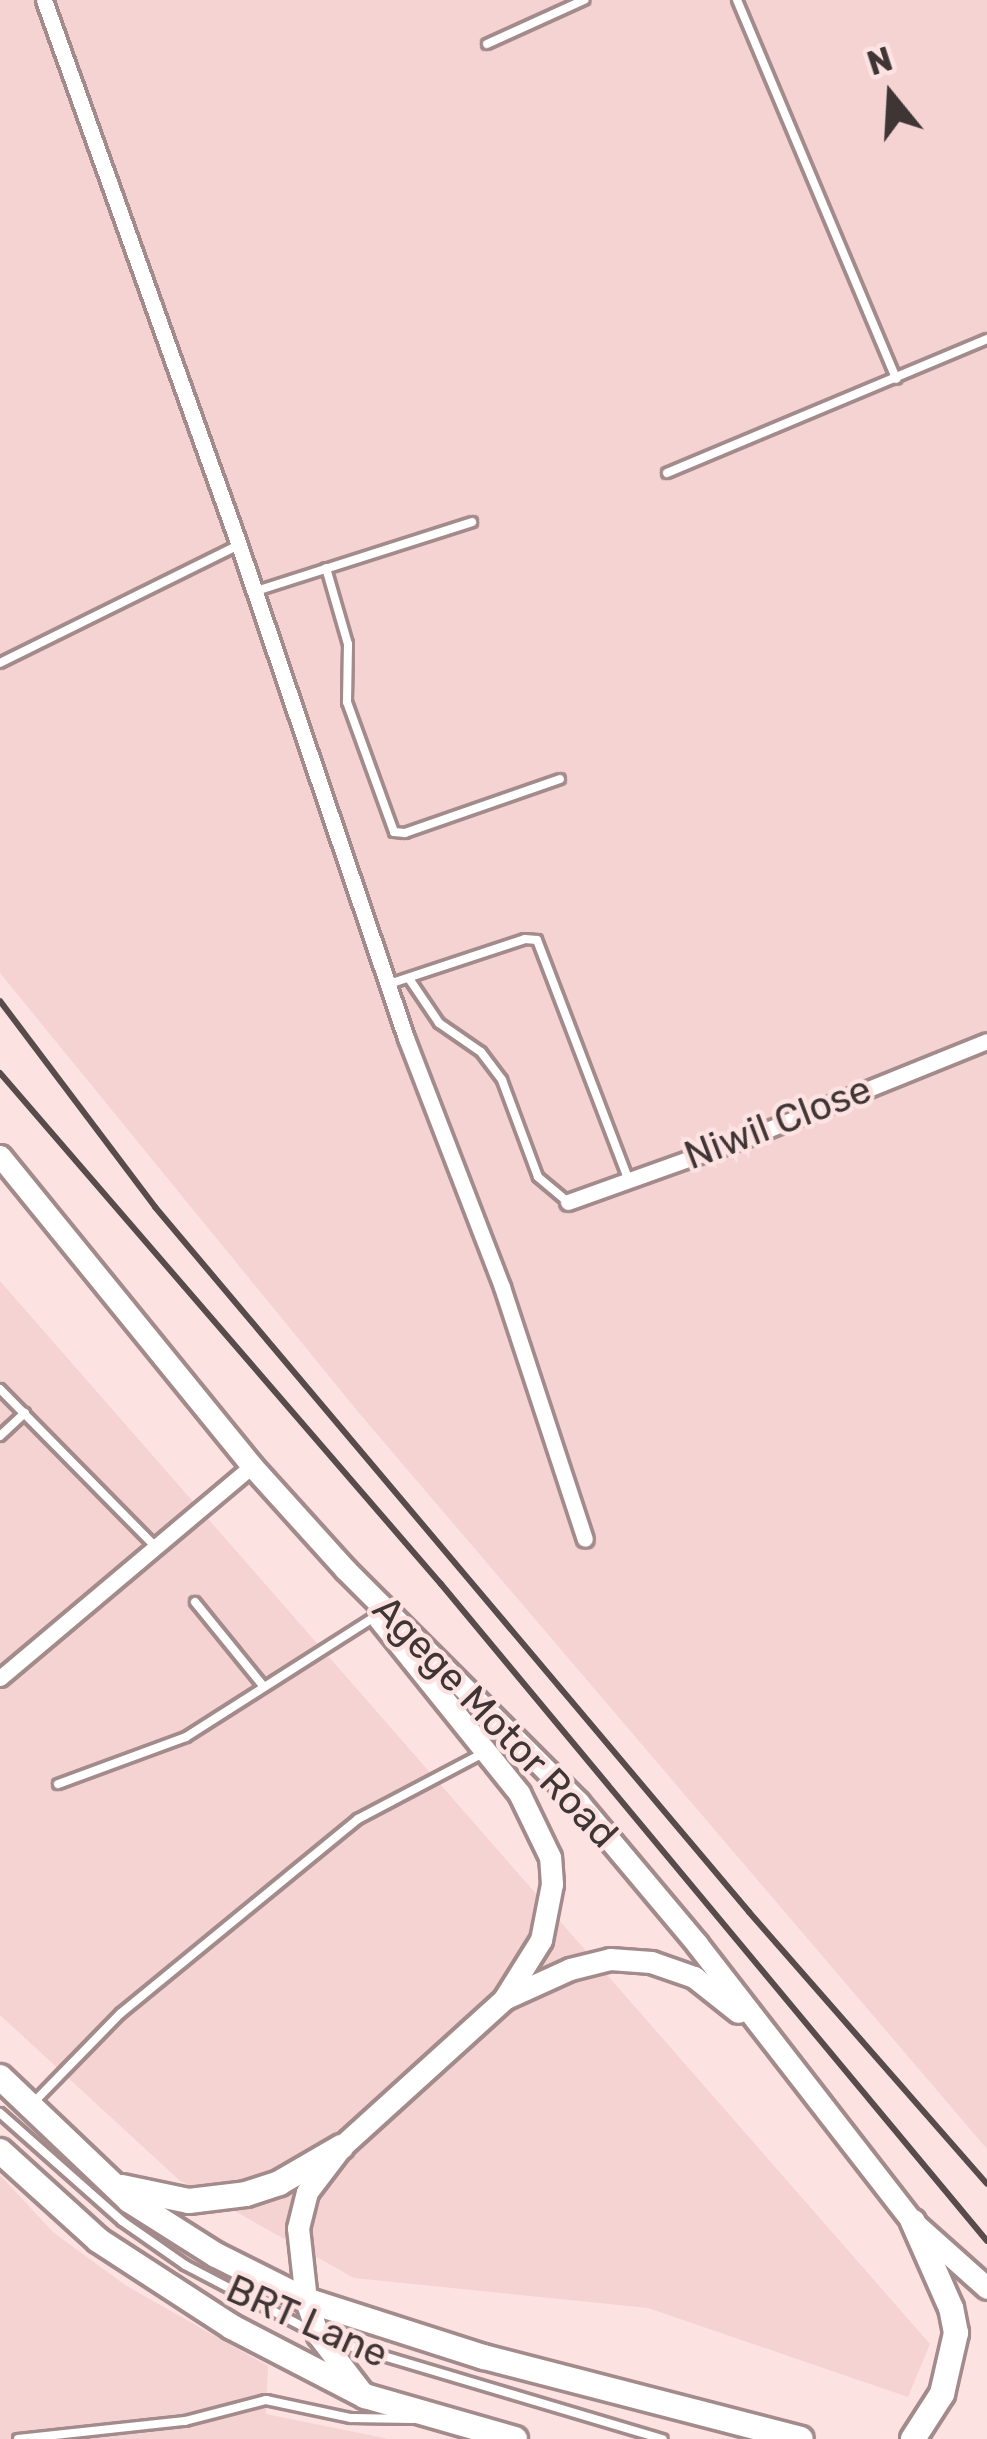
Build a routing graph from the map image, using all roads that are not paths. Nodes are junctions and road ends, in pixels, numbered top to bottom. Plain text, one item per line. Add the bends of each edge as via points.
1 (44, 0) edge
2 (584, 0) edge
3 (737, 0) edge
4 (487, 44) dead end
5 (987, 339) edge
6 (896, 379) junction
7 (667, 472) dead end
8 (472, 522) dead end
9 (238, 545) junction
10 (326, 568) junction
11 (251, 593) junction
12 (0, 664) edge
13 (560, 779) dead end
14 (410, 980) junction
15 (387, 984) junction
16 (987, 1041) edge
17 (0, 1156) edge
18 (628, 1179) junction
19 (568, 1202) joint
20 (0, 1389) edge
21 (25, 1413) junction
22 (0, 1436) edge
23 (252, 1466) junction
24 (585, 1539) dead end
25 (155, 1546) junction
26 (345, 1569) junction
27 (195, 1602) dead end
28 (376, 1616) junction
29 (0, 1678) edge
30 (264, 1687) junction
31 (486, 1752) junction
32 (58, 1784) dead end
33 (504, 1999) junction
34 (759, 2029) junction
35 (0, 2077) edge
36 (28, 2108) junction
37 (0, 2113) edge
38 (340, 2147) junction
39 (0, 2151) edge
40 (103, 2180) junction
41 (913, 2222) junction
42 (987, 2288) edge
43 (306, 2300) junction
44 (318, 2335) junction
45 (365, 2396) junction
46 (445, 2420) junction
47 (18, 2439) edge
48 (515, 2439) edge
49 (663, 2439) edge
50 (801, 2439) edge
51 (913, 2439) edge

1 - 9 street
2 - 4 lane
3 - 6 lane
5 - 6 lane
6 - 7 lane
8 - 10 lane
9 - 11 street
9 - 12 lane
10 - 11 lane
10 - 13 lane via 348,644 347,702 394,832
11 - 15 street
14 - 15 lane
14 - 18 lane via 537,940
14 - 19 lane via 439,1023 482,1052 502,1080 538,1177
15 - 24 street via 502,1288
16 - 18 street, Niwil Close
17 - 23 main road, Agege Motor Road
18 - 19 street, Niwil Close
20 - 21 lane
21 - 22 lane
21 - 25 lane
23 - 25 street
23 - 26 main road, Agege Motor Road
25 - 29 street
26 - 28 main road
26 - 34 main road, Agege Motor Road via 578,1802
27 - 30 lane
28 - 30 lane
28 - 31 main road
30 - 32 lane via 167,1747
31 - 33 main road via 519,1793 550,1857 552,1884 541,1940
31 - 36 lane via 358,1819 121,2013
33 - 34 main road via 570,1969 610,1959 651,1962 694,1977
33 - 38 main road
34 - 41 main road, Agege Motor Road
35 - 36 highway
36 - 40 highway
37 - 44 lane, BRT Lane via 154,2243
38 - 40 highway via 279,2183 218,2199 156,2196
38 - 43 main road via 307,2192 298,2228
39 - 45 highway via 98,2240 165,2287
40 - 43 highway via 216,2255
41 - 42 main road, Agege Motor Road
41 - 51 highway via 956,2333 942,2394
43 - 44 main road
43 - 50 highway via 484,2357
44 - 45 main road
44 - 49 lane, BRT Lane
45 - 46 highway
46 - 47 lane via 351,2418 266,2400 185,2421
46 - 48 highway

